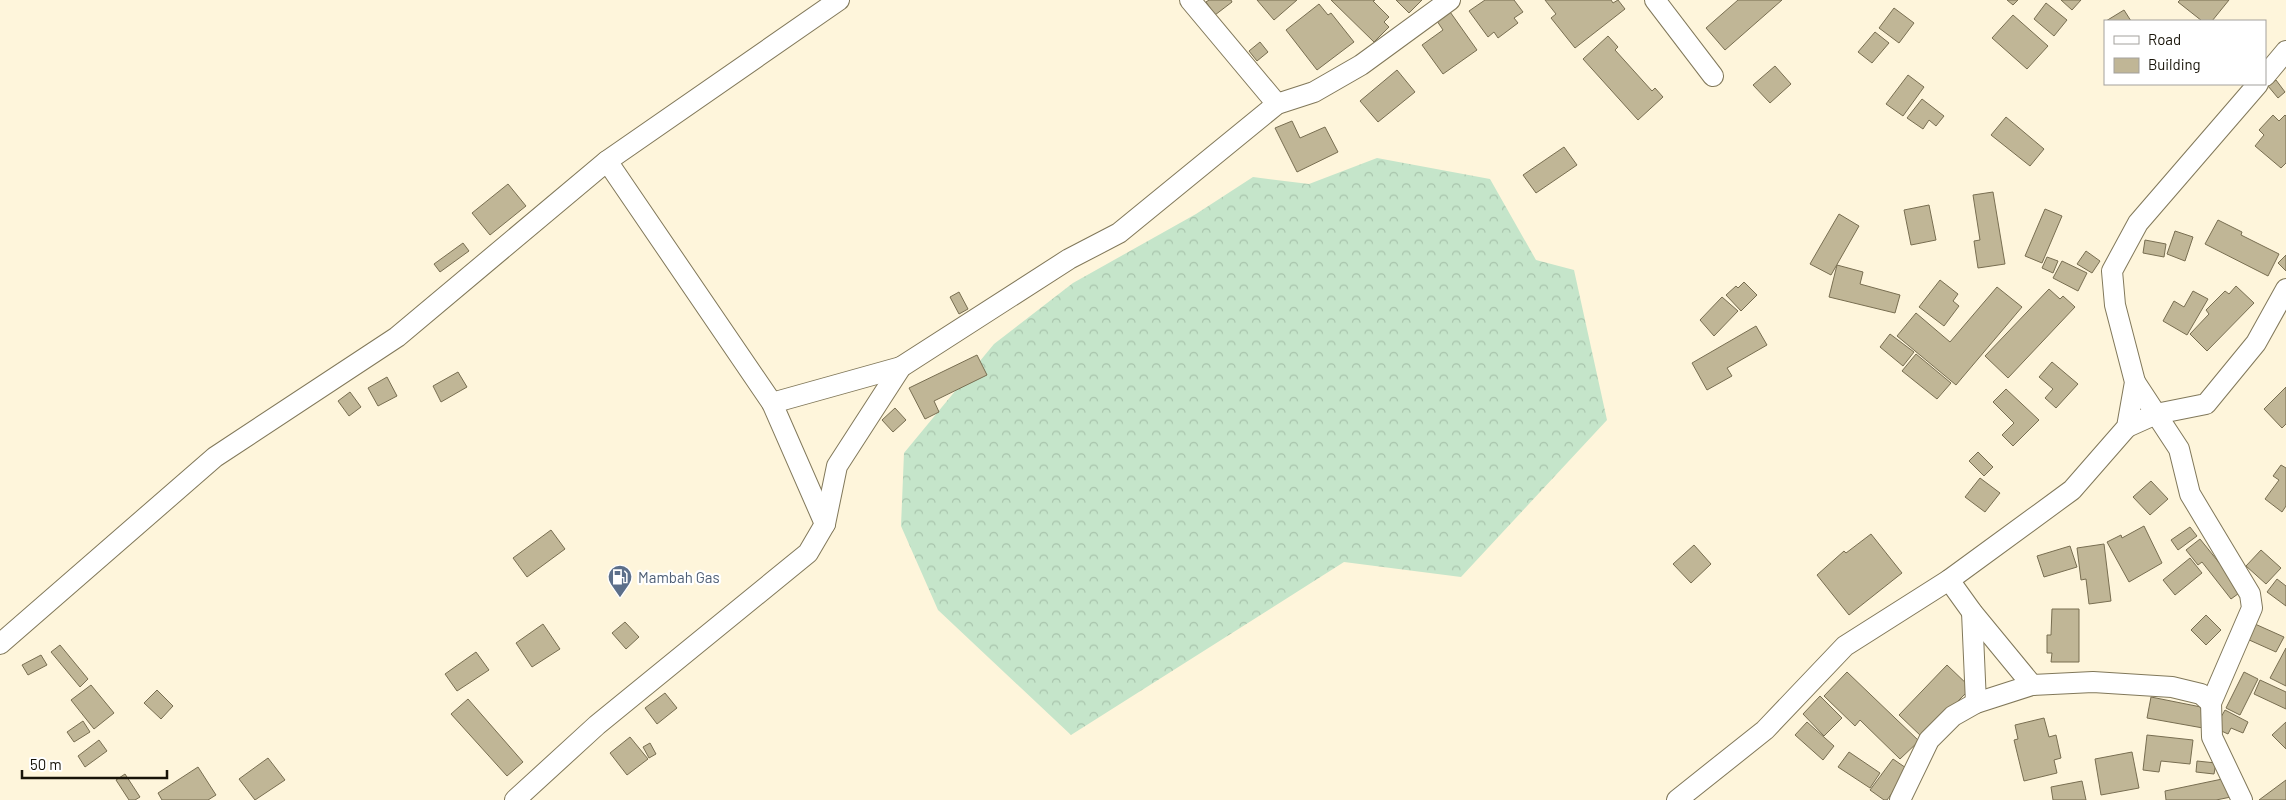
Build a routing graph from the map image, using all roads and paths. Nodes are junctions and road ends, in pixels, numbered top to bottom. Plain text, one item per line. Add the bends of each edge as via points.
1 (839, 0) edge
2 (1190, 0) edge
3 (1450, 0) edge
4 (1655, 0) edge
5 (2286, 51) edge
6 (2266, 75) edge
7 (1713, 76) dead end
8 (2257, 85) edge
9 (1277, 104) junction
10 (607, 161) junction
11 (2286, 289) edge
12 (901, 367) junction
13 (2135, 382) junction
14 (772, 403) junction
15 (2156, 414) junction
16 (2127, 427) junction
17 (825, 524) junction
18 (1949, 580) junction
19 (1972, 612) junction
20 (0, 644) edge
21 (2032, 685) junction
22 (1976, 703) junction
23 (2211, 703) junction
24 (515, 800) edge
25 (1677, 800) edge
26 (1900, 800) edge
27 (2242, 800) edge

1 - 10 street
2 - 9 street
3 - 9 street via 1361,65 1314,92
4 - 7 street
5 - 6 street
8 - 13 street via 2138,223 2112,271 2115,305
9 - 12 street via 1119,233 1069,259
10 - 14 street
10 - 20 street via 398,337 215,457
11 - 15 street via 2256,343 2206,404
12 - 14 street
12 - 17 street via 837,466
13 - 15 street
13 - 16 street
14 - 17 street
15 - 16 street
15 - 23 street via 2179,449 2190,494 2250,594 2252,608
16 - 18 street via 2072,490
17 - 24 street via 808,553 598,725
18 - 19 street
18 - 25 street via 1845,646 1765,730
19 - 21 street
19 - 22 street
21 - 22 street
21 - 23 street via 2093,682 2172,687 2201,694
22 - 26 street via 1954,716 1928,740
23 - 27 street via 2212,737

